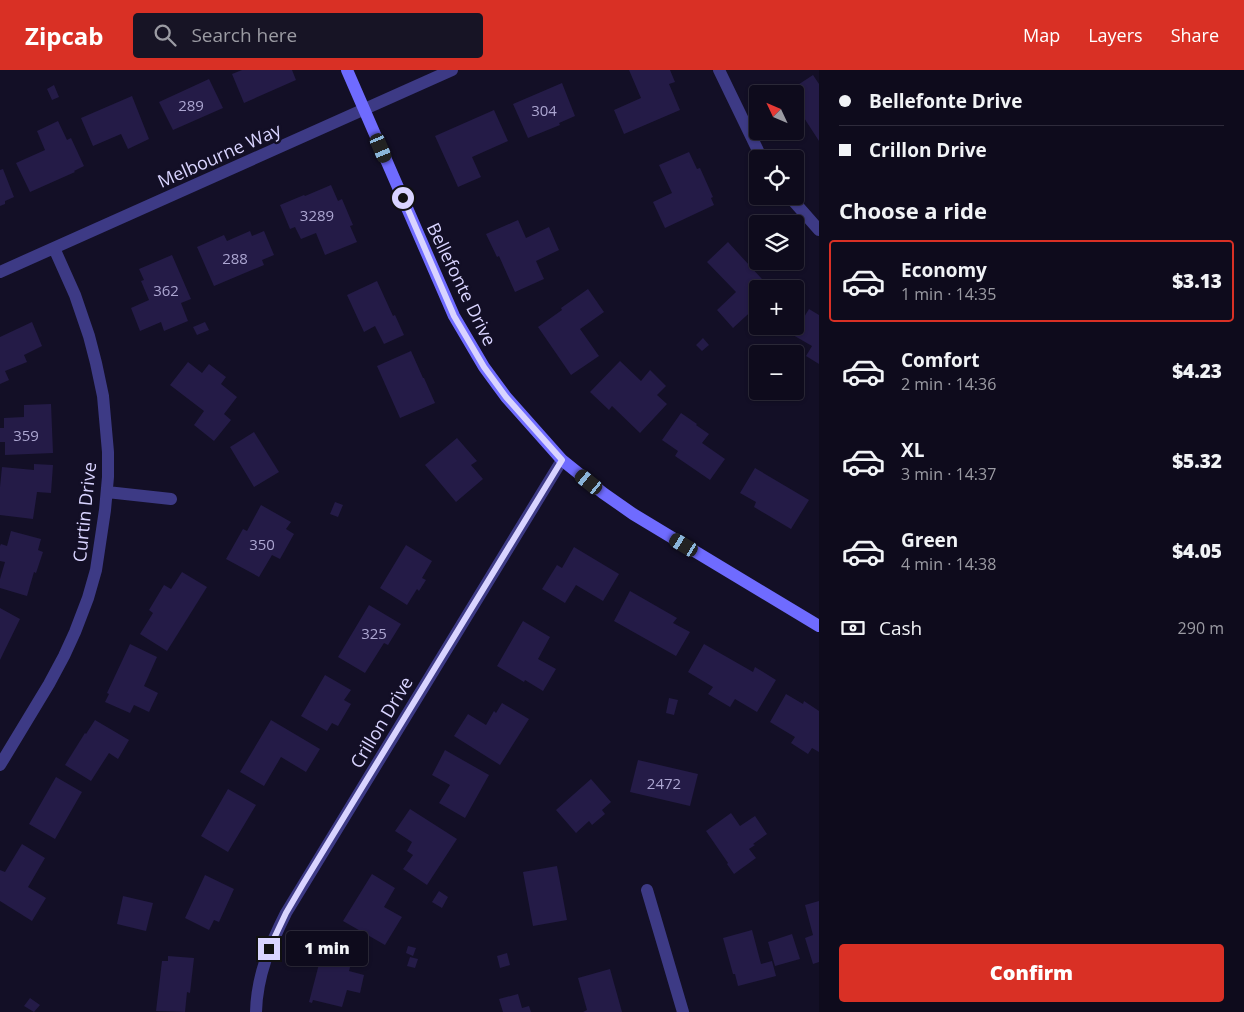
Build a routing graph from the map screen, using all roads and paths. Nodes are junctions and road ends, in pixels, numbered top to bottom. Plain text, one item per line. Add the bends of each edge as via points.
1 (347, 70) edge
2 (452, 70) edge
3 (719, 70) edge
4 (364, 109) junction
5 (758, 150) edge
6 (797, 205) edge
7 (819, 230) edge
8 (54, 248) junction
9 (0, 272) edge
10 (562, 460) junction
11 (107, 492) junction
12 (171, 499) dead end
13 (819, 626) edge
14 (0, 765) edge
15 (647, 890) dead end
16 (256, 1012) edge
17 (683, 1012) edge

1 - 4 street, Bellefonte Drive
2 - 4 street, Melbourne Way
3 - 5 street
4 - 8 street, Melbourne Way
4 - 10 street, Bellefonte Drive via 454,316 484,367
6 - 7 street
8 - 9 street, Melbourne Way
8 - 11 street, Curtin Drive via 75,295 96,363 103,396 108,452
10 - 13 street, Bellefonte Drive via 633,514
10 - 16 street, Crillon Drive via 286,913 264,962
11 - 12 street
11 - 14 street, Curtin Drive via 96,570 75,632 49,684
15 - 17 street

